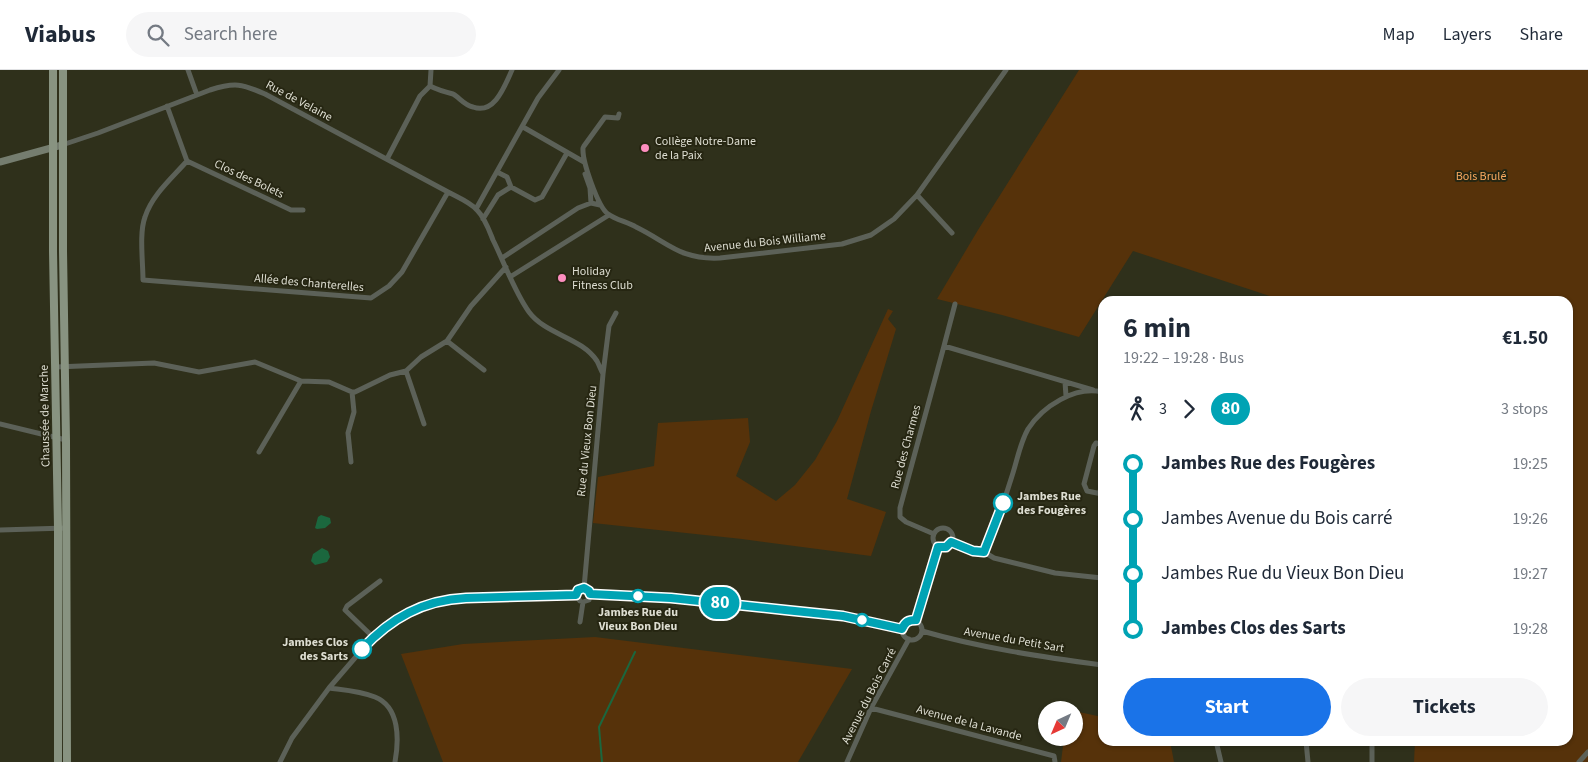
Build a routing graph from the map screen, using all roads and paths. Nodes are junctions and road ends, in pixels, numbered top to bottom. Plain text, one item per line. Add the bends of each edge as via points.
1 (53, 70) edge
2 (63, 70) edge
3 (188, 70) edge
4 (431, 70) edge
5 (512, 70) edge
6 (559, 70) edge
7 (1006, 70) edge
8 (430, 86) junction
9 (197, 95) junction
10 (167, 106) junction
11 (618, 114) dead end
12 (523, 127) junction
13 (62, 145) junction
14 (52, 148) junction
15 (567, 153) junction
16 (577, 158) junction
17 (387, 159) junction
18 (187, 161) junction
19 (0, 162) edge
20 (584, 162) junction
21 (497, 172) junction
22 (511, 187) junction
23 (448, 192) junction
24 (917, 195) junction
25 (591, 203) junction
26 (600, 205) junction
27 (476, 209) junction
28 (302, 210) dead end
29 (609, 214) junction
30 (483, 219) junction
31 (952, 233) dead end
32 (502, 258) junction
33 (506, 267) junction
34 (510, 277) junction
35 (955, 304) dead end
36 (616, 313) dead end
37 (447, 341) junction
38 (944, 346) junction
39 (65, 366) junction
40 (56, 367) junction
41 (484, 370) dead end
42 (406, 371) junction
43 (603, 374) junction
44 (301, 382) junction
45 (1065, 382) junction
46 (1093, 390) junction
47 (1098, 391) edge
48 (352, 392) junction
49 (1066, 396) junction
50 (0, 424) edge
51 (424, 424) dead end
52 (56, 438) junction
53 (66, 440) junction
54 (1098, 443) edge
55 (259, 452) dead end
56 (351, 462) dead end
57 (1098, 493) edge
58 (62, 528) junction
59 (0, 530) edge
60 (934, 534) junction
61 (951, 542) junction
62 (938, 547) junction
63 (984, 552) junction
64 (1098, 578) edge
65 (380, 581) dead end
66 (584, 588) junction
67 (590, 594) junction
68 (576, 595) junction
69 (583, 602) junction
70 (916, 620) junction
71 (580, 622) dead end
72 (902, 629) junction
73 (922, 631) junction
74 (373, 638) junction
75 (908, 640) junction
76 (1098, 663) edge
77 (329, 688) junction
78 (872, 708) junction
79 (1217, 746) edge
80 (1306, 746) edge
81 (1372, 746) edge
82 (1588, 752) edge
83 (58, 762) edge
84 (67, 762) edge
85 (280, 762) edge
86 (395, 762) edge
87 (846, 762) edge
88 (1055, 762) edge
89 (1222, 762) edge
90 (1308, 762) edge
91 (1372, 762) edge
92 (1579, 762) edge

1 - 14 main road, Chaussée de Marche
2 - 13 main road, Chaussée de Marche
3 - 9 street
4 - 8 street
5 - 8 street via 497,100 480,108
6 - 12 street via 538,98
7 - 24 street, Avenue du Bois Williame
8 - 17 street via 420,96
9 - 10 street, Rue de Velaine
9 - 17 street, Rue de Velaine via 221,86 242,84
10 - 13 street, Rue de Velaine
10 - 18 street
11 - 20 street via 618,118 605,117 583,147
12 - 15 street
12 - 21 street
13 - 14 street
13 - 39 main road, Chaussée de Marche
14 - 19 street
14 - 40 main road, Chaussée de Marche
15 - 16 street
15 - 22 street via 539,199
16 - 20 street
16 - 25 street via 590,188
17 - 23 street, Rue de Velaine
18 - 23 street, Allée des Chanterelles via 144,218 143,280 371,298 402,272
18 - 28 street, Clos des Bolets via 291,210
20 - 26 street
21 - 22 street via 507,178
21 - 27 street
22 - 30 street via 498,195
23 - 27 street, Rue de Velaine
24 - 29 street, Avenue du Bois Williame via 894,219 870,235 842,244 707,259 677,251
24 - 31 street
25 - 26 street
25 - 32 street via 578,208
26 - 29 street
27 - 30 street, Rue de Velaine
29 - 34 street
30 - 32 street
32 - 33 street, Rue du Vieux Bon Dieu
33 - 34 street, Rue du Vieux Bon Dieu
33 - 37 street via 471,306
34 - 43 street, Rue du Vieux Bon Dieu via 529,312 552,331 589,352
35 - 38 street, Rue des Charmes
36 - 43 street via 608,326
37 - 41 street
37 - 42 street
38 - 45 street
38 - 60 street, Rue des Charmes via 900,508 900,517 906,522
39 - 40 street
39 - 44 street via 154,363 199,372 256,362
39 - 53 main road, Chaussée de Marche
40 - 52 main road, Chaussée de Marche
42 - 48 street
42 - 51 street
43 - 66 street, Rue du Vieux Bon Dieu
44 - 48 street via 329,382
44 - 55 street
45 - 46 street
45 - 49 street
46 - 47 street
46 - 49 street
48 - 56 street via 354,412 348,433
49 - 63 street via 1046,410 1028,430
50 - 52 street
52 - 53 street
52 - 58 main road, Chaussée de Marche
53 - 58 main road, Chaussée de Marche
54 - 57 street via 1094,446 1084,484 1087,491
58 - 59 street
58 - 83 main road, Chaussée de Marche
58 - 84 main road, Chaussée de Marche
60 - 61 street via 940,529 947,530 952,535
60 - 62 street
61 - 62 street via 946,547
61 - 63 street
62 - 70 street
63 - 64 street via 994,558 1055,573
65 - 74 street via 344,610
66 - 67 street
66 - 68 street
67 - 69 street via 589,600
67 - 72 street via 671,598 843,616
68 - 69 street
68 - 74 street via 452,599 412,610 384,627
69 - 71 street
70 - 72 street via 904,623
70 - 73 street
72 - 75 street
73 - 75 street via 920,637
73 - 76 street, Avenue du Petit Sart via 1040,656
74 - 77 street
75 - 78 street, Avenue du Bois Carré
77 - 85 street via 292,738
77 - 86 street via 376,697 384,703 397,727
78 - 87 street, Avenue du Bois Carré
78 - 88 street, Avenue de la Lavande via 1054,756
79 - 89 street
80 - 90 street
81 - 91 street
82 - 92 street

